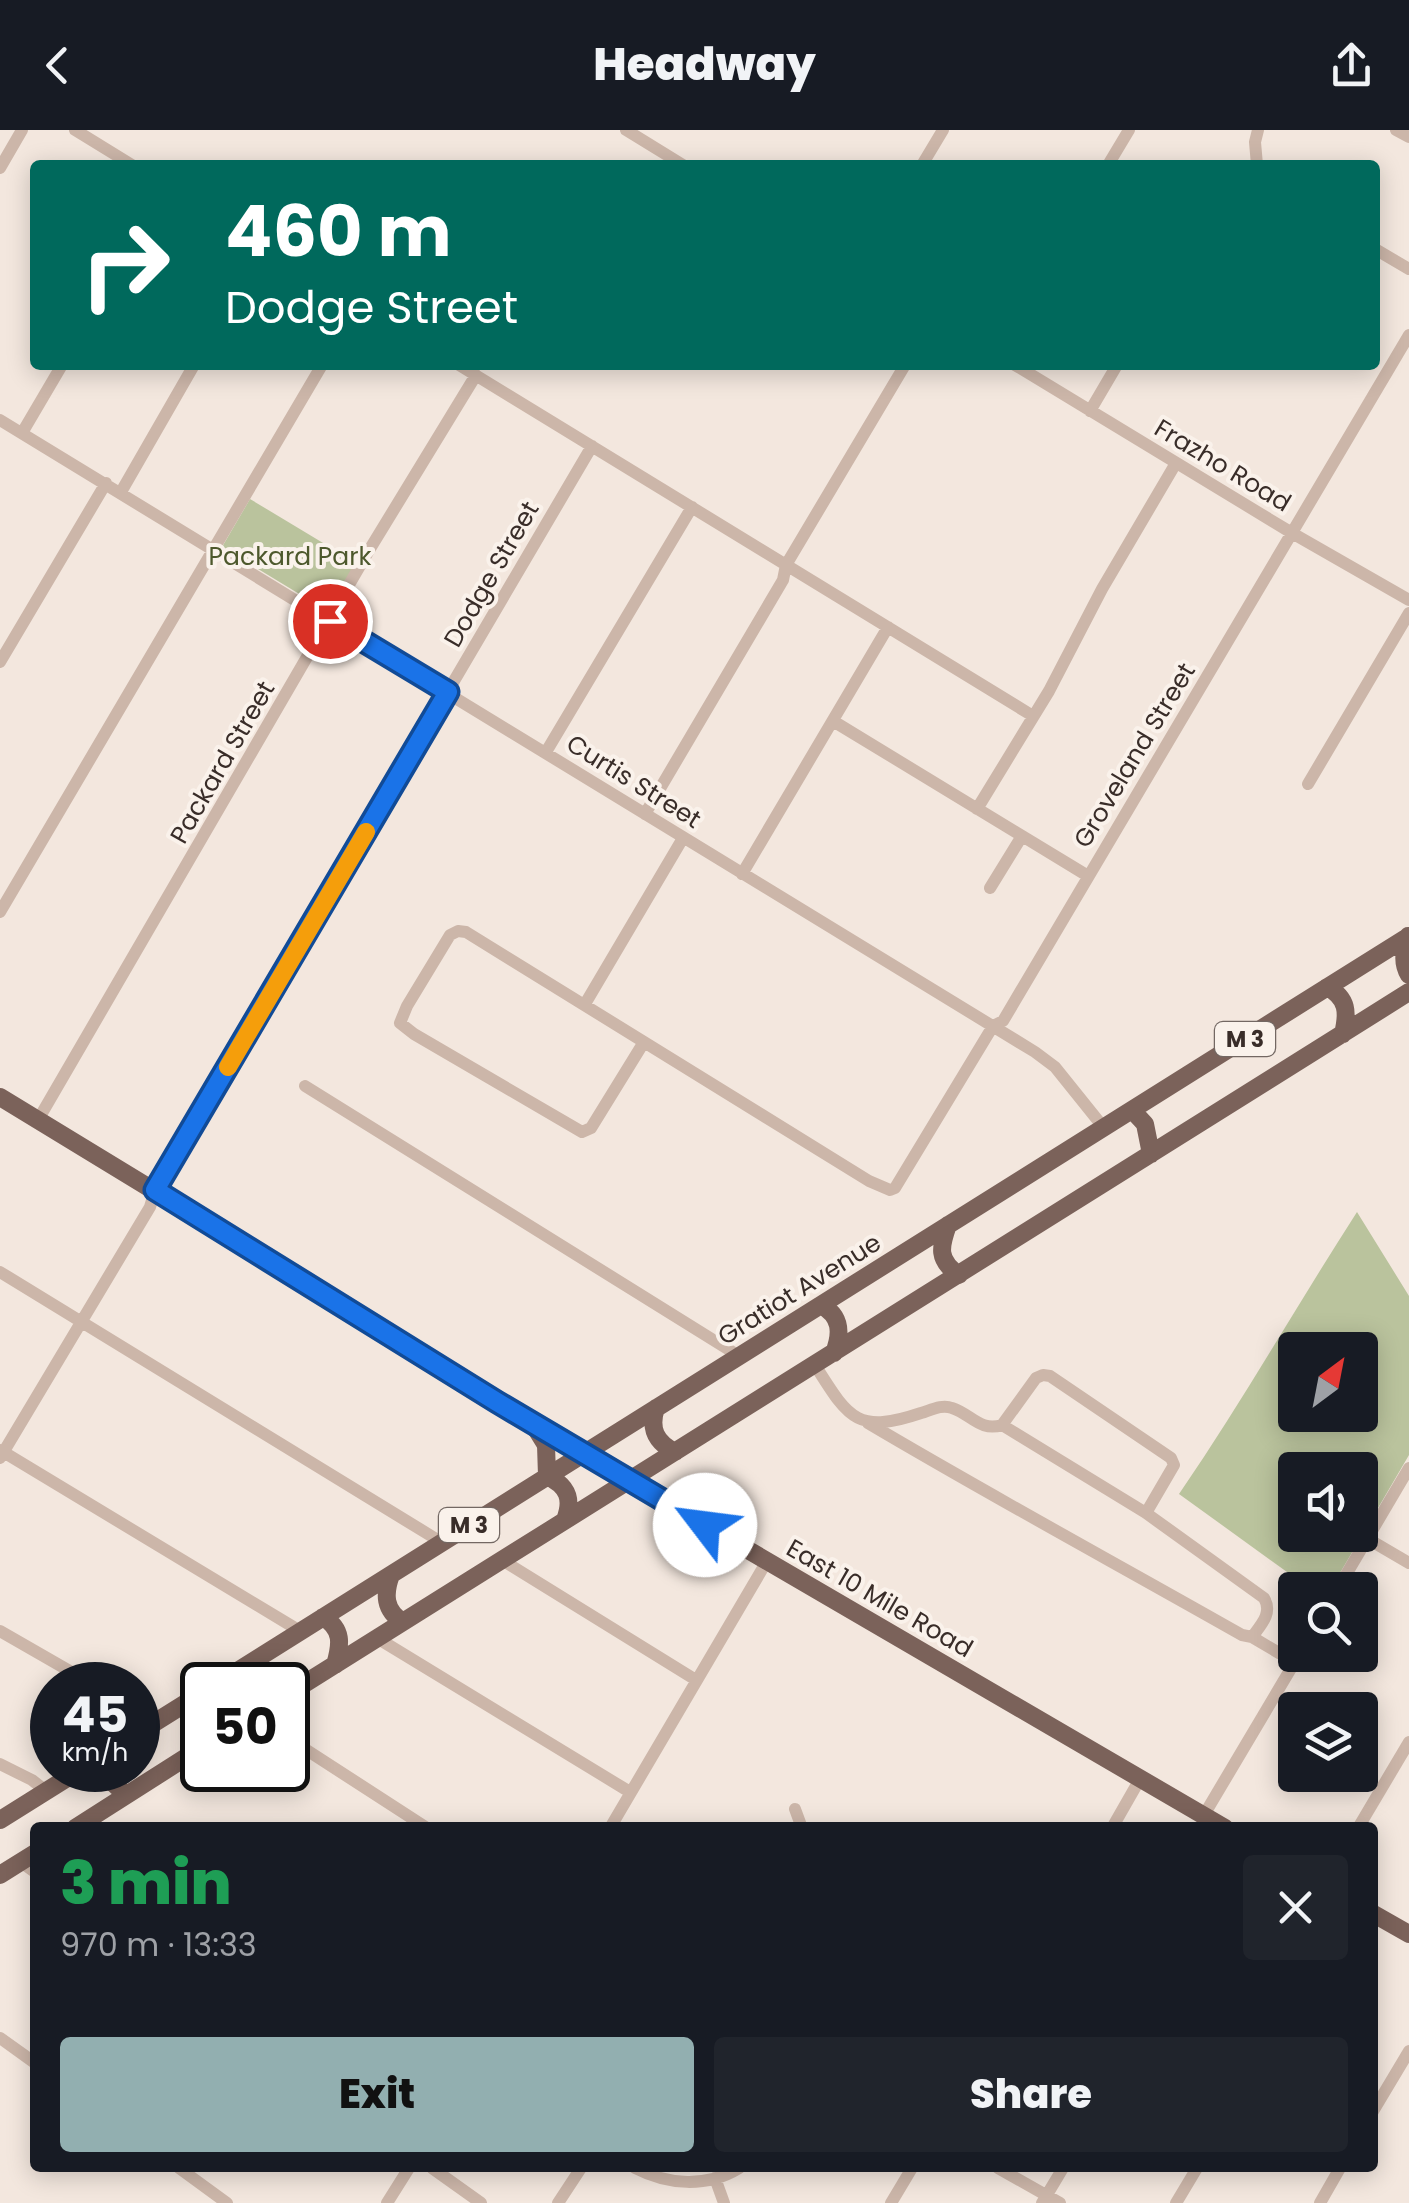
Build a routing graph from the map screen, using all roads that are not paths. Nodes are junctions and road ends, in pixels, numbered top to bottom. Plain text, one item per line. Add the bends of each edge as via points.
1 (22, 130) edge
2 (75, 130) edge
3 (943, 130) edge
4 (1128, 130) edge
5 (1258, 130) edge
6 (1396, 130) edge
7 (632, 132) edge
8 (1409, 138) edge
9 (124, 160) edge
10 (676, 160) edge
11 (925, 160) edge
12 (1111, 160) edge
13 (1257, 160) edge
14 (0, 168) edge
15 (1380, 252) edge
16 (1409, 269) edge
17 (1409, 335) edge
18 (59, 370) edge
19 (191, 370) edge
20 (319, 370) edge
21 (468, 370) edge
22 (902, 370) edge
23 (1022, 370) edge
24 (1114, 370) edge
25 (476, 375) junction
26 (1090, 411) junction
27 (1, 424) edge
28 (22, 433) junction
29 (592, 446) junction
30 (1176, 463) junction
31 (106, 483) junction
32 (121, 492) junction
33 (692, 507) junction
34 (1292, 533) junction
35 (215, 549) junction
36 (786, 565) junction
37 (1409, 600) edge
38 (1409, 613) edge
39 (330, 621) junction
40 (888, 627) junction
41 (0, 662) edge
42 (448, 692) junction
43 (1034, 716) junction
44 (832, 721) junction
45 (546, 752) junction
46 (1308, 784) dead end
47 (977, 809) junction
48 (645, 814) junction
49 (1022, 836) junction
50 (683, 838) junction
51 (742, 874) junction
52 (1088, 876) junction
53 (990, 888) dead end
54 (0, 912) edge
55 (1409, 936) edge
56 (1409, 975) edge
57 (1327, 988) junction
58 (1409, 992) edge
59 (584, 1004) junction
60 (993, 1026) junction
61 (1343, 1034) junction
62 (644, 1042) junction
63 (304, 1086) dead end
64 (0, 1097) edge
65 (1132, 1110) junction
66 (38, 1120) junction
67 (1104, 1128) junction
68 (1151, 1154) junction
69 (155, 1190) junction
70 (948, 1225) junction
71 (0, 1272) edge
72 (959, 1275) junction
73 (820, 1305) junction
74 (82, 1321) junction
75 (834, 1353) junction
76 (739, 1356) junction
77 (815, 1365) junction
78 (656, 1408) junction
79 (530, 1420) junction
80 (868, 1423) junction
81 (1002, 1425) junction
82 (584, 1453) junction
83 (1, 1454) edge
84 (671, 1454) junction
85 (1409, 1468) edge
86 (547, 1476) junction
87 (629, 1480) junction
88 (673, 1506) junction
89 (1146, 1513) junction
90 (565, 1520) junction
91 (1378, 1522) edge
92 (441, 1542) junction
93 (1378, 1545) edge
94 (502, 1560) junction
95 (768, 1561) junction
96 (1409, 1563) edge
97 (391, 1574) junction
98 (322, 1617) junction
99 (402, 1622) junction
100 (0, 1631) edge
101 (300, 1631) junction
102 (1252, 1637) junction
103 (377, 1638) junction
104 (1278, 1653) edge
105 (54, 1662) edge
106 (251, 1662) edge
107 (335, 1664) junction
108 (1289, 1672) edge
109 (310, 1680) edge
110 (696, 1680) junction
111 (1409, 1742) edge
112 (310, 1752) edge
113 (180, 1761) edge
114 (0, 1764) edge
115 (1140, 1778) junction
116 (30, 1779) edge
117 (44, 1792) edge
118 (122, 1792) edge
119 (630, 1792) junction
120 (126, 1795) junction
121 (795, 1809) dead end
122 (1204, 1816) junction
123 (0, 1820) edge
124 (84, 1822) edge
125 (418, 1822) edge
126 (613, 1822) edge
127 (800, 1822) edge
128 (1115, 1822) edge
129 (1214, 1822) edge
130 (1362, 1822) edge
131 (30, 1862) edge
132 (0, 1875) edge
133 (1378, 1916) edge
134 (1409, 1934) edge
135 (0, 2038) edge
136 (1409, 2050) edge
137 (30, 2059) edge
138 (1378, 2103) edge
139 (184, 2172) edge
140 (406, 2172) edge
141 (438, 2172) edge
142 (578, 2172) edge
143 (643, 2172) edge
144 (729, 2172) edge
145 (910, 2172) edge
146 (1004, 2172) edge
147 (1061, 2172) edge
148 (1195, 2172) edge
149 (1338, 2172) edge
150 (715, 2178) junction
151 (1044, 2199) edge
152 (227, 2203) edge
153 (388, 2203) edge
154 (481, 2203) edge
155 (558, 2203) edge
156 (724, 2203) edge
157 (891, 2203) edge
158 (1060, 2203) edge
159 (1176, 2203) edge
160 (1320, 2203) edge

1 - 14 street
2 - 9 street
3 - 11 street
4 - 12 street
5 - 13 street
6 - 8 street
7 - 10 street
15 - 16 street
17 - 34 street, Groveland Street
18 - 28 street
19 - 32 street
20 - 35 street
21 - 25 street
22 - 36 street
23 - 26 street, Frazho Road
24 - 26 street
25 - 29 street
25 - 39 street, Packard Street
26 - 30 street, Frazho Road
27 - 28 street, Curtis Street
28 - 31 street, Curtis Street
29 - 33 street
29 - 42 street, Dodge Street
30 - 34 street, Frazho Road
30 - 43 street
31 - 32 street, Curtis Street
31 - 41 street
32 - 35 street, Curtis Street
33 - 36 street
33 - 45 street
34 - 37 street, Frazho Road
34 - 52 street, Groveland Street
35 - 39 street, Curtis Street
35 - 54 street
36 - 40 street
36 - 48 street
38 - 46 street
39 - 42 street, Curtis Street
39 - 66 street, Packard Street
40 - 43 street
40 - 44 street
42 - 45 street, Curtis Street
42 - 69 street, Dodge Street
43 - 47 street
44 - 47 street
44 - 51 street
45 - 48 street, Curtis Street
47 - 49 street
48 - 50 street, Curtis Street
49 - 52 street
49 - 53 street
50 - 51 street, Curtis Street
50 - 59 street
51 - 60 street, Curtis Street
52 - 60 street, Groveland Street via 1003,1021
55 - 56 main road
55 - 57 main road, Gratiot Avenue / M 3
57 - 61 main road via 1346,1006
57 - 65 main road, Gratiot Avenue / M 3
58 - 61 main road, M 3
59 - 62 street
59 - 62 street via 458,932 450,935 400,1023 576,1132 591,1128
60 - 62 street, Groveland Street via 890,1190
60 - 67 street, Curtis Street via 1055,1067
61 - 68 main road, M 3
63 - 76 street
64 - 66 main road, East 10 Mile Road
65 - 67 main road, Gratiot Avenue / M 3
65 - 68 main road via 1146,1124
66 - 69 main road, East 10 Mile Road
67 - 70 main road, Gratiot Avenue / M 3
68 - 72 main road, M 3
69 - 74 street, Dodge Street
69 - 79 main road, East 10 Mile Road
70 - 72 main road via 944,1260
70 - 73 main road, Gratiot Avenue / M 3
71 - 74 street
72 - 75 main road, M 3
73 - 75 main road via 838,1323
73 - 76 main road, Gratiot Avenue / M 3
74 - 83 street, Dodge Street
74 - 92 street
75 - 77 main road, M 3
76 - 78 main road, Gratiot Avenue / M 3
77 - 80 street via 838,1402
77 - 84 main road, M 3
78 - 82 main road, Gratiot Avenue / M 3
78 - 84 main road via 654,1435
79 - 82 main road, East 10 Mile Road
79 - 86 main road via 546,1445
80 - 81 street via 950,1407 990,1428
80 - 102 street
81 - 89 street
81 - 89 street via 1036,1378 1050,1376 1171,1458 1174,1465
82 - 86 main road, Gratiot Avenue / M 3
82 - 87 main road, East 10 Mile Road
83 - 101 street
84 - 87 main road, M 3
84 - 88 main road via 664,1481
85 - 91 street
86 - 90 main road via 568,1494
86 - 92 main road, Gratiot Avenue / M 3
87 - 88 main road, East 10 Mile Road
87 - 90 main road, M 3
88 - 95 main road, East 10 Mile Road
89 - 102 street via 1264,1598 1268,1614
90 - 94 main road, M 3
92 - 97 main road, Gratiot Avenue / M 3
93 - 96 street
94 - 99 main road, M 3
94 - 110 street
95 - 110 street
95 - 115 main road, East 10 Mile Road
97 - 98 main road, Gratiot Avenue / M 3
97 - 99 main road via 387,1604
98 - 101 main road, Gratiot Avenue / M 3
98 - 107 main road via 338,1632
99 - 103 main road, M 3
100 - 105 street
101 - 106 main road, Gratiot Avenue / M 3
102 - 104 street
103 - 107 main road, M 3
103 - 119 street
107 - 109 main road, M 3
108 - 122 street
110 - 119 street
111 - 130 street
112 - 125 street
113 - 120 main road
114 - 116 street
115 - 122 main road, East 10 Mile Road
115 - 128 street
117 - 123 main road
118 - 120 main road
119 - 126 street
120 - 124 main road
121 - 127 street
122 - 129 main road, East 10 Mile Road
131 - 132 main road
133 - 134 main road
135 - 137 street
136 - 138 street
139 - 152 street
140 - 153 street
141 - 154 street
142 - 155 street
143 - 150 street via 676,2182
144 - 150 street
145 - 157 street
146 - 151 street
147 - 151 street
148 - 159 street
149 - 160 street
150 - 156 street
151 - 158 street

